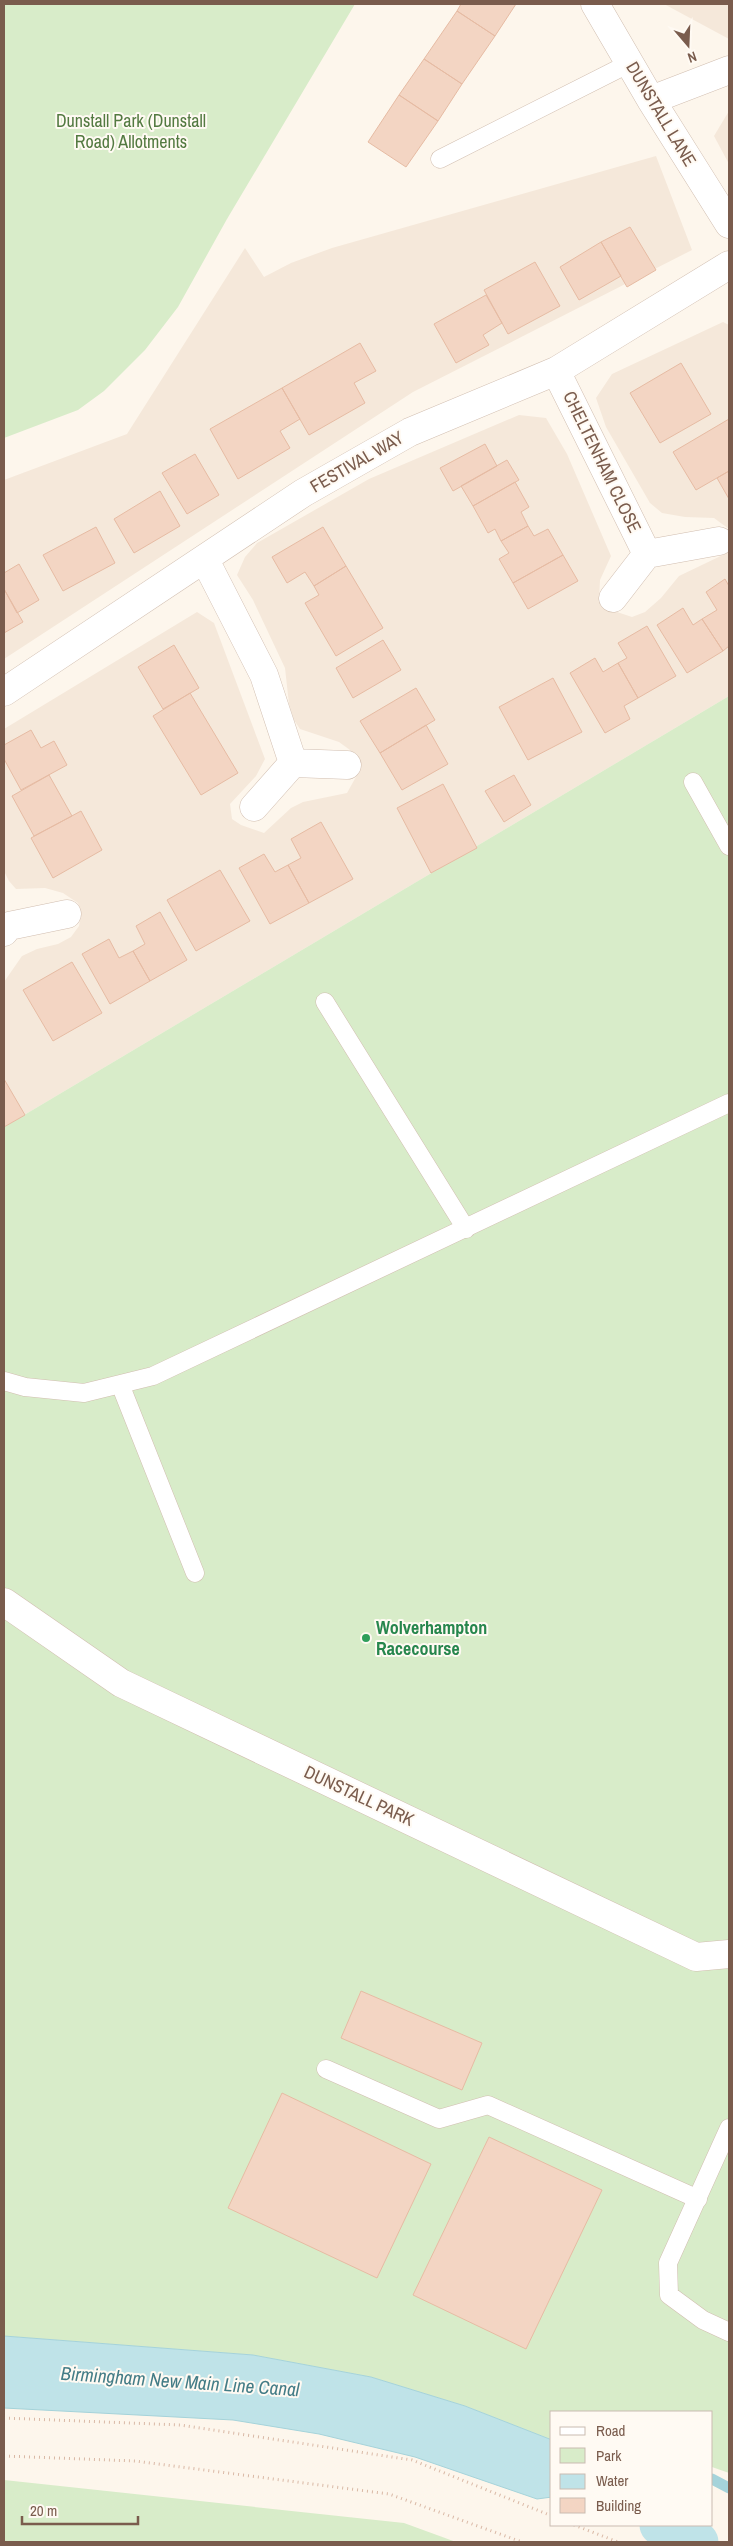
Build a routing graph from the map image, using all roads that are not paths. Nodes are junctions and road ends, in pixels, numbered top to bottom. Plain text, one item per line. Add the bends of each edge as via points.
1 (596, 4) edge
2 (630, 63) junction
3 (729, 70) edge
4 (651, 100) junction
5 (440, 159) dead end
6 (729, 224) edge
7 (729, 265) edge
8 (556, 370) junction
9 (719, 541) dead end
10 (647, 554) junction
11 (205, 560) junction
12 (613, 598) dead end
13 (4, 692) edge
14 (293, 763) junction
15 (347, 765) dead end
16 (693, 782) dead end
17 (254, 807) dead end
18 (729, 846) edge
19 (67, 914) dead end
20 (6, 925) edge
21 (325, 1002) dead end
22 (729, 1103) edge
23 (466, 1229) junction
24 (4, 1381) edge
25 (120, 1384) junction
26 (195, 1573) dead end
27 (4, 1602) edge
28 (729, 1954) edge
29 (326, 2069) dead end
30 (729, 2128) edge
31 (698, 2199) junction
32 (729, 2332) edge

1 - 2 street, DUNSTALL LANE
2 - 4 street, DUNSTALL LANE
2 - 5 lane
3 - 4 street
4 - 6 street, DUNSTALL LANE
7 - 8 street, FESTIVAL WAY
8 - 10 street, CHELTENHAM CLOSE
8 - 11 street, FESTIVAL WAY via 410,432 303,492
9 - 10 street, CHELTENHAM CLOSE
10 - 12 street, CHELTENHAM CLOSE
11 - 13 street, FESTIVAL WAY
11 - 14 street via 264,675
14 - 15 street
14 - 17 street
16 - 18 lane
19 - 20 street
21 - 23 lane
22 - 23 lane
23 - 25 lane via 153,1376
24 - 25 lane via 24,1387 84,1393
25 - 26 lane
27 - 28 street, DUNSTALL PARK via 121,1683 696,1957
29 - 31 lane via 439,2119 488,2106
30 - 31 lane
31 - 32 lane via 668,2264 669,2295 703,2320

